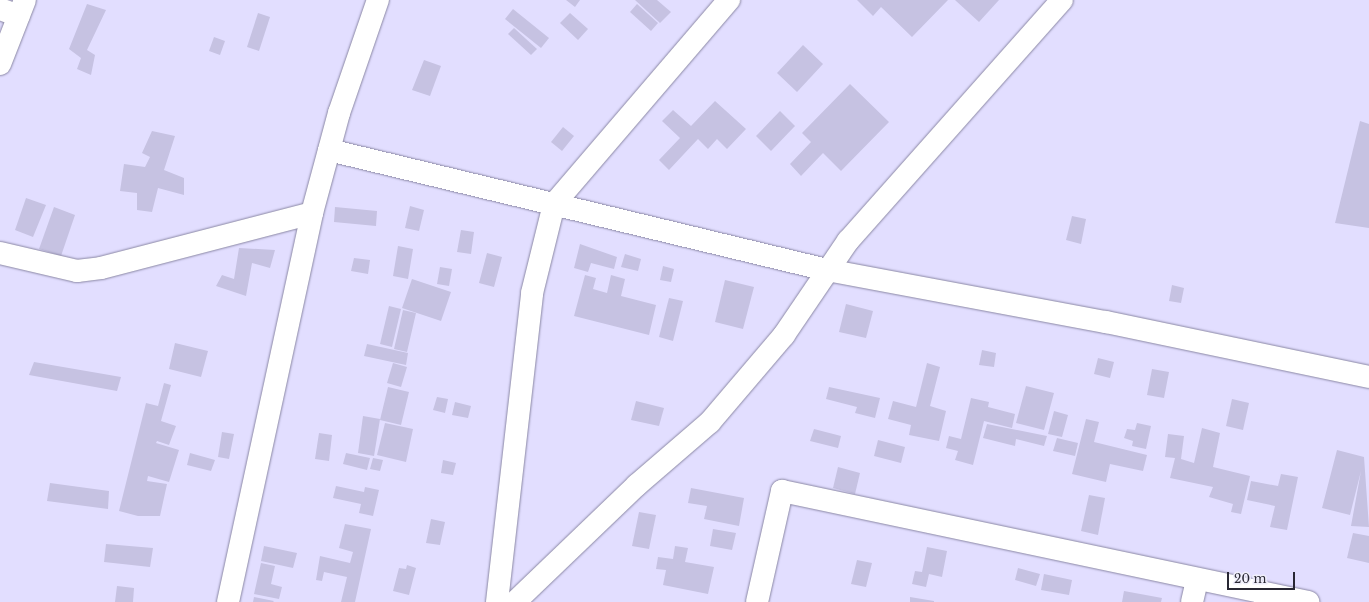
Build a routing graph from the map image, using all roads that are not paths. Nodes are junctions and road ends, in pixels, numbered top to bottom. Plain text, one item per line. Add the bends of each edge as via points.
1 (729, 0) edge
2 (1062, 0) edge
3 (379, 4) edge
4 (15, 8) edge
5 (0, 64) edge
6 (329, 150) junction
7 (554, 204) junction
8 (312, 213) junction
9 (0, 253) edge
10 (828, 270) junction
11 (1369, 377) edge
12 (1197, 580) junction
13 (228, 602) edge
14 (497, 602) edge
15 (515, 602) edge
16 (757, 602) edge
17 (1192, 602) edge
18 (1308, 602) edge

1 - 7 street
2 - 10 street via 848,241
3 - 6 street
4 - 5 street
6 - 7 street
6 - 8 street
7 - 10 street
7 - 14 street via 532,293
8 - 9 street via 101,268 77,271
8 - 13 street
10 - 11 street via 1114,323
10 - 15 street via 784,335 710,422 637,485
12 - 16 street via 782,491
12 - 17 street
12 - 18 street

